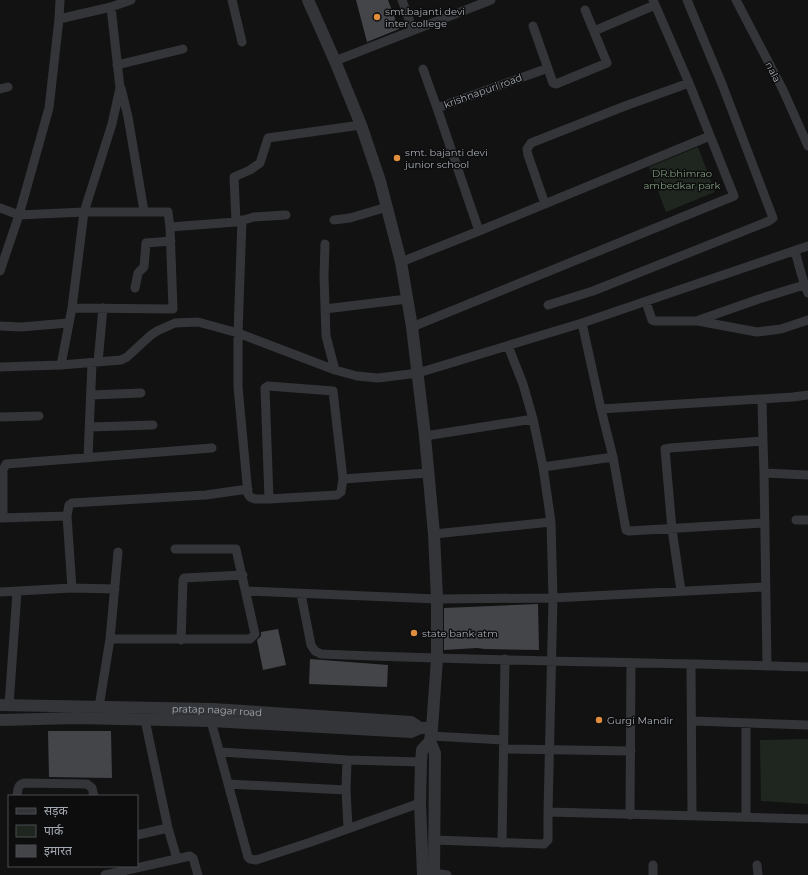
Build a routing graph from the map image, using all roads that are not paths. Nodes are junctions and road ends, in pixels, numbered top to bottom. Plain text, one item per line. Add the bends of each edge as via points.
1 (60, 0) edge
2 (131, 0) edge
3 (232, 0) edge
4 (308, 0) edge
5 (402, 0) edge
6 (491, 0) edge
7 (687, 0) edge
8 (736, 0) edge
9 (477, 2) edge
10 (654, 3) edge
11 (111, 7) junction
12 (585, 10) dead end
13 (59, 19) junction
14 (532, 26) dead end
15 (413, 30) junction
16 (594, 31) junction
17 (242, 42) dead end
18 (183, 49) dead end
19 (336, 61) junction
20 (117, 65) junction
21 (548, 68) junction
22 (423, 69) dead end
23 (689, 83) junction
24 (120, 88) junction
25 (437, 108) junction
26 (360, 125) junction
27 (710, 136) junction
28 (808, 146) edge
29 (545, 204) junction
30 (387, 207) junction
31 (0, 208) edge
32 (144, 211) junction
33 (84, 212) junction
34 (19, 214) junction
35 (286, 215) dead end
36 (334, 220) dead end
37 (239, 221) junction
38 (170, 227) junction
39 (479, 231) junction
40 (171, 241) junction
41 (325, 244) dead end
42 (808, 246) edge
43 (795, 251) junction
44 (2, 260) edge
45 (401, 262) junction
46 (0, 271) edge
47 (135, 288) dead end
48 (806, 289) edge
49 (407, 299) junction
50 (646, 302) junction
51 (548, 305) dead end
52 (72, 308) junction
53 (103, 308) junction
54 (325, 309) junction
55 (808, 320) edge
56 (698, 321) junction
57 (68, 323) junction
58 (582, 324) junction
59 (0, 326) edge
60 (412, 327) junction
61 (238, 333) junction
62 (508, 346) junction
63 (95, 363) junction
64 (61, 365) junction
65 (0, 367) edge
66 (335, 370) junction
67 (418, 374) junction
68 (141, 393) dead end
69 (91, 395) junction
70 (808, 395) edge
71 (762, 399) junction
72 (601, 409) junction
73 (39, 416) dead end
74 (0, 418) edge
75 (533, 418) junction
76 (153, 425) dead end
77 (90, 427) junction
78 (425, 436) junction
79 (763, 441) junction
80 (212, 448) dead end
81 (613, 457) junction
82 (88, 458) junction
83 (543, 467) junction
84 (428, 473) junction
85 (764, 473) junction
86 (808, 475) edge
87 (343, 479) junction
88 (248, 489) junction
89 (269, 499) junction
90 (67, 516) junction
91 (1, 518) edge
92 (796, 520) dead end
93 (808, 520) edge
94 (551, 522) junction
95 (765, 523) junction
96 (672, 528) junction
97 (434, 534) junction
98 (175, 549) dead end
99 (118, 552) dead end
100 (243, 575) junction
101 (765, 587) junction
102 (72, 588) junction
103 (115, 589) junction
104 (246, 591) junction
105 (681, 591) junction
106 (0, 592) edge
107 (17, 592) junction
108 (302, 594) junction
109 (553, 598) junction
110 (437, 599) junction
111 (110, 639) junction
112 (181, 640) junction
113 (437, 659) junction
114 (505, 659) junction
115 (553, 661) junction
116 (631, 663) junction
117 (691, 664) junction
118 (767, 666) junction
119 (808, 667) edge
120 (4, 705) edge
121 (99, 707) junction
122 (0, 720) edge
123 (145, 720) junction
124 (211, 721) junction
125 (692, 721) junction
126 (746, 723) junction
127 (808, 725) edge
128 (428, 733) junction
129 (504, 745) junction
130 (550, 749) junction
131 (631, 751) junction
132 (221, 752) junction
133 (347, 760) junction
134 (421, 762) junction
135 (229, 784) junction
136 (346, 790) junction
137 (17, 795) edge
138 (94, 795) edge
139 (420, 803) junction
140 (548, 812) junction
141 (630, 815) junction
142 (692, 815) junction
143 (746, 817) junction
144 (808, 819) edge
145 (168, 828) junction
146 (348, 828) junction
147 (138, 836) edge
148 (434, 840) junction
149 (502, 843) junction
150 (176, 859) junction
151 (653, 865) dead end
152 (757, 865) dead end
153 (425, 874) edge
154 (105, 875) edge
155 (198, 875) edge
156 (447, 875) edge
157 (653, 875) edge
158 (758, 875) edge

1 - 13 street
2 - 11 street
3 - 17 street
4 - 19 street
5 - 15 street
6 - 9 street
7 - 51 street via 773,218 592,291
8 - 28 street, nala
9 - 15 street
10 - 16 street
10 - 23 street
11 - 13 street
11 - 20 street
12 - 16 street
13 - 34 street via 49,108
14 - 21 street
15 - 19 street
16 - 21 street via 606,64 556,84 553,83
18 - 20 street
19 - 26 street
20 - 24 street
21 - 25 street, krishnapuri road
22 - 25 street
23 - 27 street
23 - 29 street via 528,146 528,155
24 - 32 street via 128,117
24 - 33 street via 112,124
25 - 39 street, krishnapuri road
26 - 30 street
26 - 37 street via 268,138 260,163 234,178
27 - 29 street
27 - 60 street via 734,196
29 - 39 street
30 - 36 street
30 - 45 street
31 - 34 street
32 - 33 street
32 - 38 street via 168,212
33 - 34 street
33 - 52 street
34 - 44 street
35 - 37 street via 254,217
37 - 38 street
37 - 61 street
38 - 40 street
39 - 45 street
40 - 47 street via 146,243 144,267 138,273
40 - 53 street via 173,309
41 - 54 street
42 - 43 street
43 - 48 street
43 - 50 street
44 - 46 street
45 - 49 street
48 - 56 street via 759,299
49 - 54 street
49 - 60 street
50 - 56 street via 653,320
50 - 58 street
52 - 53 street
52 - 57 street
53 - 63 street
54 - 66 street via 326,336
55 - 56 street via 781,329 757,332
57 - 59 street
57 - 64 street
58 - 62 street
58 - 72 street
60 - 67 street
61 - 63 street via 198,322 175,323 151,335 124,359
61 - 66 street
61 - 88 street via 238,387
62 - 67 street
62 - 75 street
63 - 64 street
63 - 69 street
64 - 65 street
66 - 67 street via 378,378
67 - 78 street
68 - 69 street
69 - 77 street
70 - 71 street
71 - 72 street
71 - 79 street
72 - 81 street
73 - 74 street
75 - 78 street
75 - 83 street
76 - 77 street
77 - 82 street
78 - 84 street
79 - 85 street
79 - 96 street via 665,449
80 - 82 street
81 - 83 street
81 - 96 street via 626,530
82 - 91 street via 6,464 3,470
83 - 94 street
84 - 87 street
84 - 97 street
85 - 86 street
85 - 95 street
87 - 89 street via 341,492 337,495
87 - 89 street via 333,391 268,386 265,388
88 - 89 street via 248,494 252,498
88 - 90 street via 206,495 72,504
90 - 91 street
90 - 102 street
92 - 93 street
94 - 97 street
94 - 109 street
95 - 96 street
95 - 101 street
96 - 105 street
97 - 110 street
98 - 100 street via 235,548 238,551
99 - 103 street
100 - 104 street
100 - 112 street via 184,578
101 - 105 street
101 - 118 street
102 - 103 street
102 - 107 street
103 - 111 street
104 - 108 street
104 - 112 street via 255,631 252,638
105 - 109 street
106 - 107 street
107 - 120 street
108 - 110 street
108 - 113 street via 311,646 315,651 322,654
109 - 110 street
109 - 115 street
110 - 113 street
111 - 112 street
111 - 121 street
113 - 114 street
113 - 128 street
114 - 115 street
114 - 129 street
115 - 116 street
115 - 130 street
116 - 117 street
116 - 131 street
117 - 118 street
117 - 125 street
118 - 119 street
120 - 121 street, pratap nagar road
121 - 128 street, pratap nagar road via 213,709 411,722
122 - 123 street
123 - 124 street
123 - 145 street
124 - 128 street
124 - 132 street
125 - 126 street
125 - 142 street
126 - 127 street
126 - 143 street
128 - 129 street
128 - 134 street
128 - 148 street via 435,753
129 - 130 street
129 - 149 street
130 - 131 street
130 - 140 street
131 - 141 street
132 - 133 street
132 - 135 street
133 - 134 street
133 - 136 street
134 - 139 street
135 - 136 street
135 - 146 street via 250,859 256,860
136 - 146 street
137 - 138 street via 18,786 24,783 87,784 92,788
139 - 146 street
139 - 153 street
140 - 141 street
140 - 149 street via 546,844
141 - 142 street
142 - 143 street
143 - 144 street
145 - 147 street
145 - 150 street
148 - 149 street
148 - 153 street
150 - 154 street
150 - 155 street via 192,856
151 - 157 street
152 - 158 street
153 - 156 street

